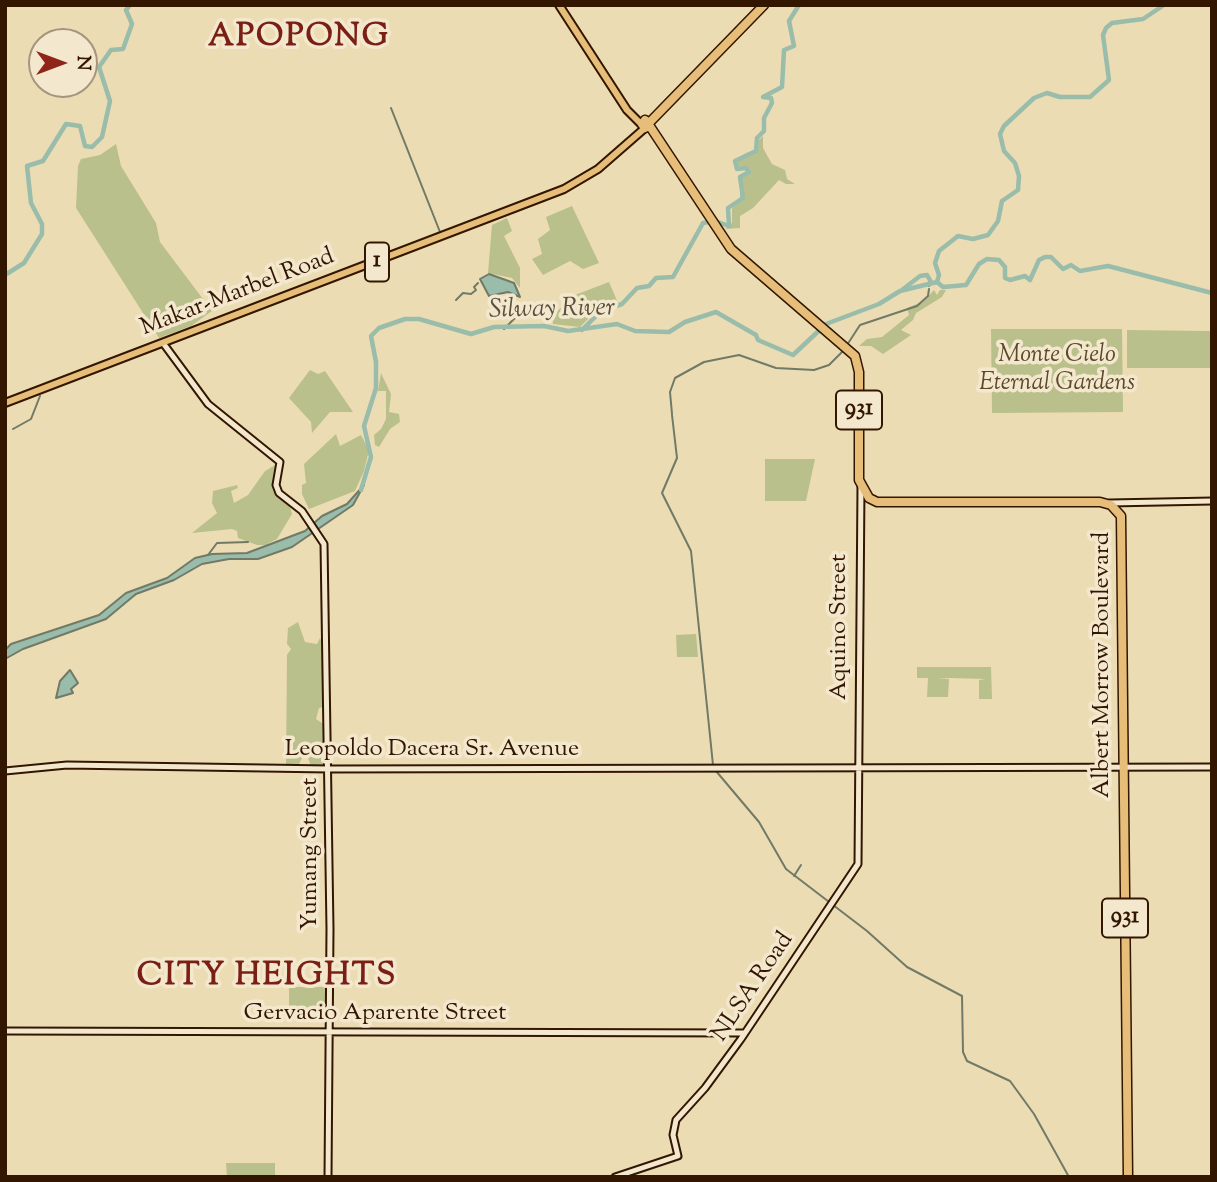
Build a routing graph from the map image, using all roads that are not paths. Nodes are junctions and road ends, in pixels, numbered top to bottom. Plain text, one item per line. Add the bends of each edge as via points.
1 (559, 5) edge
2 (764, 5) edge
3 (643, 124) junction
4 (163, 343) junction
5 (7, 404) edge
6 (861, 486) junction
7 (1212, 501) edge
8 (1108, 503) junction
9 (1124, 503) junction
10 (1123, 523) junction
11 (1212, 767) edge
12 (1124, 768) junction
13 (329, 769) junction
14 (859, 769) junction
15 (5, 771) edge
16 (5, 1031) edge
17 (330, 1033) junction
18 (744, 1033) junction
19 (328, 1177) edge
20 (615, 1177) edge
21 (1127, 1177) edge

1 - 3 main road, 931
2 - 3 highway, 1
3 - 4 main road, Makar-Marbel Road / 1 via 598,169 564,189
3 - 6 highway, 931 via 734,253 840,341 858,363
4 - 5 main road, Makar-Marbel Road / 1
4 - 13 main road, Yumang Street via 215,411 280,462 277,491 302,511 318,533 325,551
6 - 8 highway, Albert Morrow Boulevard via 869,498 882,502
6 - 14 main road, Aquino Street
7 - 9 main road
8 - 9 main road
8 - 10 highway, Albert Morrow Boulevard
9 - 10 main road
10 - 12 highway, Albert Morrow Boulevard / 931
11 - 12 main road, Leopoldo Dacera Sr. Avenue
12 - 14 main road, Leopoldo Dacera Sr. Avenue
12 - 21 highway, Albert Morrow Boulevard / 931
13 - 14 main road, Leopoldo Dacera Sr. Avenue
13 - 15 main road, Leopoldo Dacera Sr. Avenue via 67,765
13 - 17 main road, Yumang Street
14 - 18 main road, NLSA Road via 858,864
16 - 17 main road, Gervacio Aparente Street
17 - 18 main road, Gervacio Aparente Street
17 - 19 main road, Yumang Street
18 - 20 main road, NLSA Road via 677,1120 673,1132 678,1156

